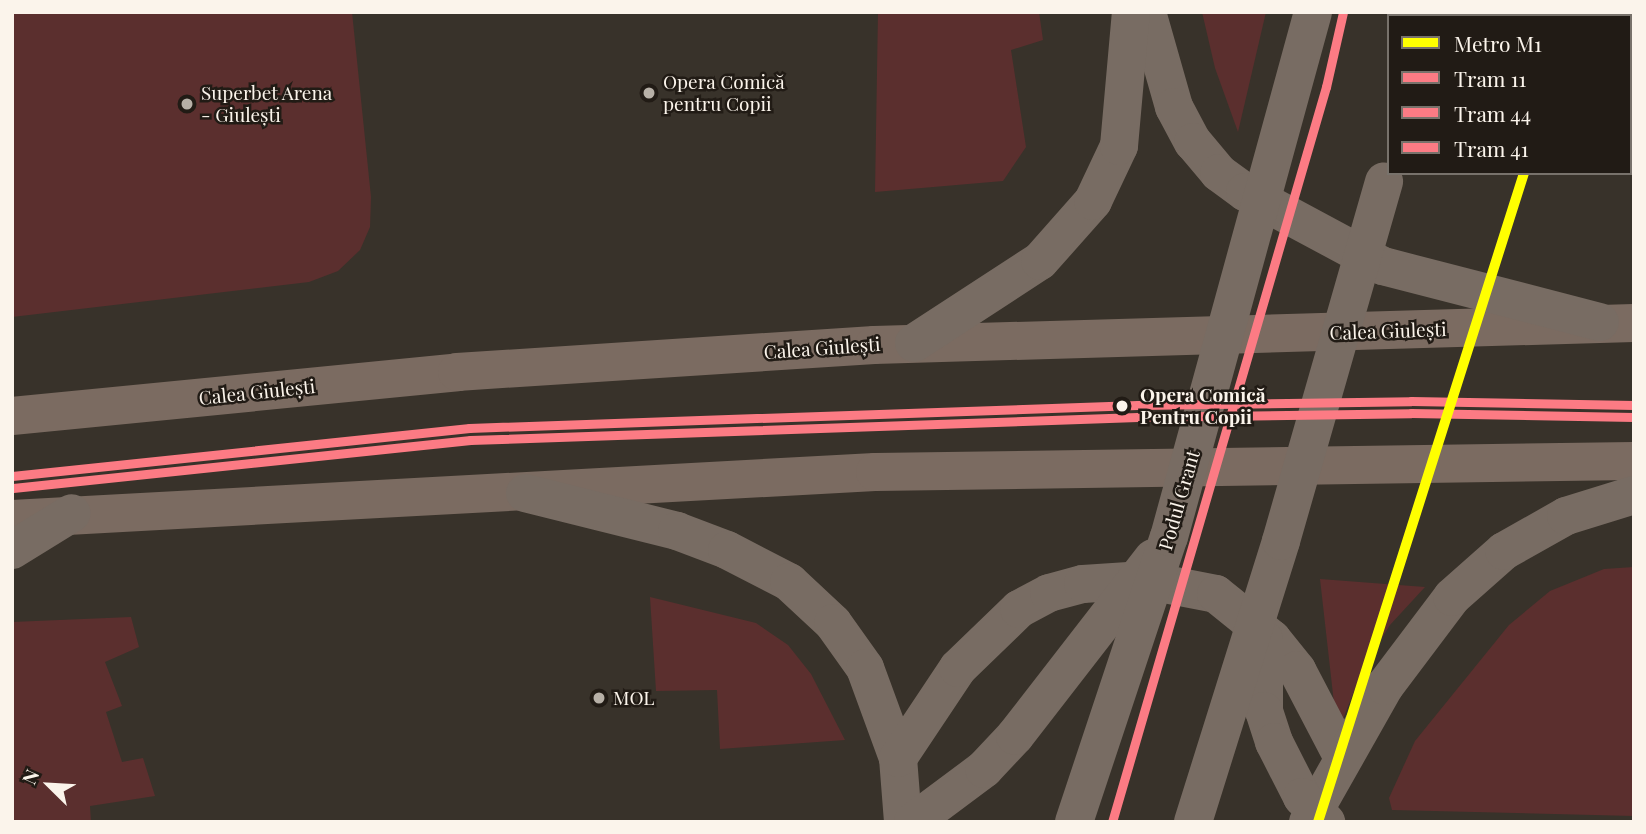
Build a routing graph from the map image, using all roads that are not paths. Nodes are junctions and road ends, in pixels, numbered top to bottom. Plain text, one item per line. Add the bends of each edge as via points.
1 (1131, 12) edge
2 (1147, 12) edge
3 (1313, 12) edge
4 (1387, 175) edge
5 (1617, 322) edge
6 (914, 343) junction
7 (12, 416) edge
8 (1634, 461) edge
9 (526, 493) junction
10 (1634, 495) edge
11 (72, 513) junction
12 (12, 519) edge
13 (1169, 537) junction
14 (1281, 541) junction
15 (12, 550) edge
16 (898, 758) junction
17 (1343, 758) junction
18 (903, 822) edge
19 (913, 822) edge
20 (1074, 822) edge
21 (1193, 822) edge
22 (1308, 822) edge
23 (1326, 822) edge

1 - 6 main road via 1119,146 1093,201 1040,261
2 - 5 main road via 1174,107 1219,173 1245,192 1383,266
3 - 13 main road, Podul Grant, bridge
4 - 14 main road, bridge
5 - 6 main road, Calea Giulești
6 - 7 main road, Calea Giulești via 457,372
8 - 9 main road via 875,472
9 - 11 main road
9 - 16 main road via 677,531 789,582 833,623 864,668
10 - 17 main road via 1566,516 1504,551 1452,597 1414,643
11 - 12 main road
11 - 15 main road
13 - 19 main road, bridge via 1015,736 984,769
13 - 20 main road, Podul Grant, bridge
14 - 21 main road, bridge
14 - 23 main road, bridge via 1264,644 1264,711 1286,770 1302,797
16 - 17 main road via 958,668 1019,610 1049,593 1083,584 1144,580 1216,594 1272,639 1297,670
16 - 18 main road
17 - 22 main road

